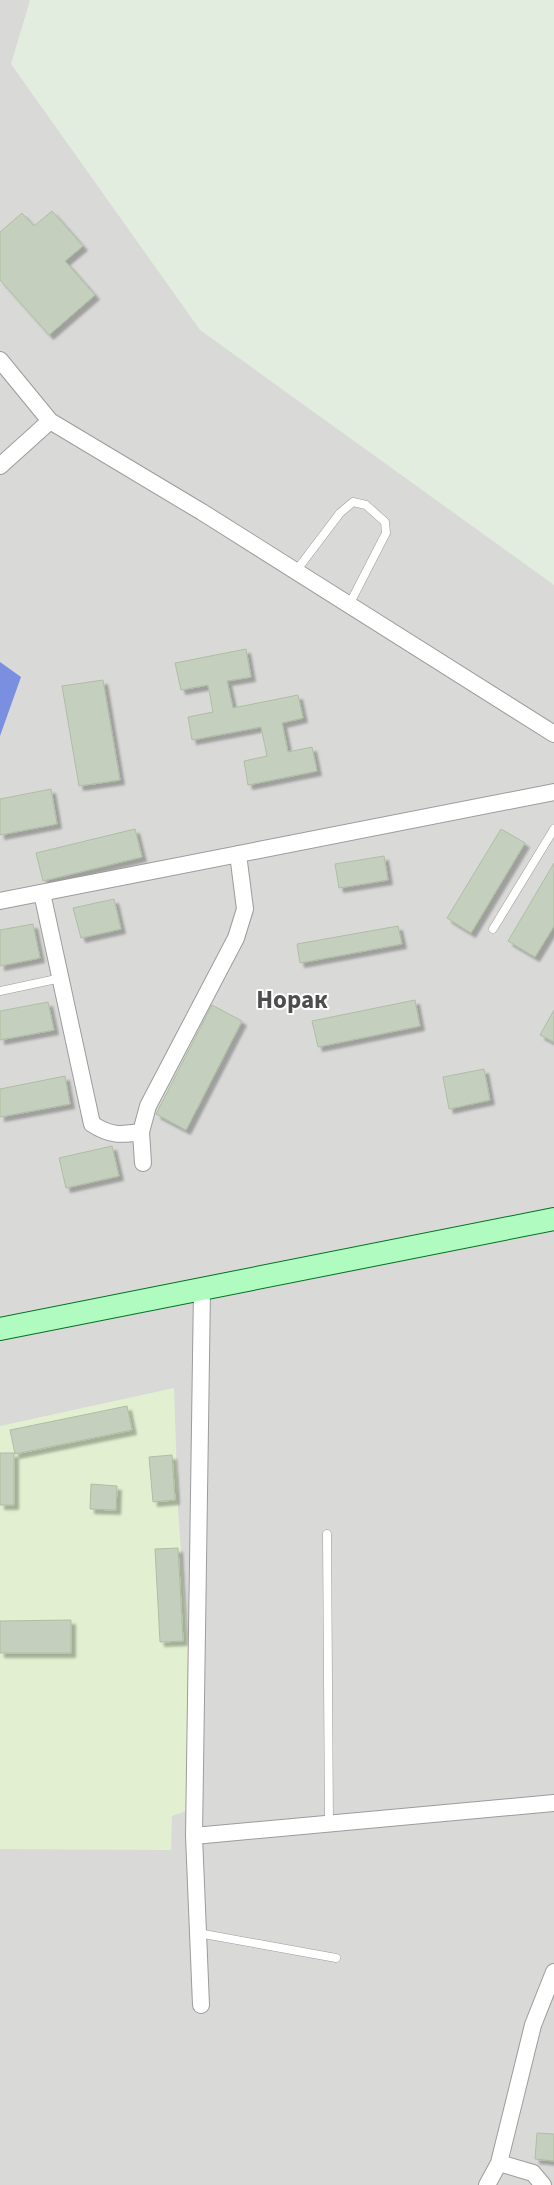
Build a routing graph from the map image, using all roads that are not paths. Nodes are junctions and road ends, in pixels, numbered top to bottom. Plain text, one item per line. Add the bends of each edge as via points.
1 (0, 360) edge
2 (50, 420) junction
3 (0, 466) edge
4 (296, 571) junction
5 (349, 605) junction
6 (554, 734) edge
7 (554, 792) edge
8 (554, 829) edge
9 (238, 854) junction
10 (42, 893) junction
11 (0, 901) edge
12 (493, 929) dead end
13 (61, 978) junction
14 (0, 990) edge
15 (141, 1132) junction
16 (143, 1164) dead end
17 (554, 1219) edge
18 (202, 1289) junction
19 (0, 1329) edge
20 (327, 1534) dead end
21 (554, 1803) edge
22 (328, 1824) junction
23 (194, 1836) junction
24 (198, 1933) junction
25 (336, 1958) dead end
26 (554, 1972) edge
27 (201, 2005) dead end
28 (498, 2163) junction
29 (488, 2185) edge
30 (543, 2185) edge

1 - 2 street
2 - 3 street
2 - 4 street
4 - 5 street
4 - 5 lane via 340,513 353,502 366,505 385,522 386,533
5 - 6 street
7 - 9 street
8 - 12 lane
9 - 10 street
9 - 15 street via 245,909 236,938 148,1106
10 - 11 street
10 - 13 street
13 - 14 lane
13 - 15 street via 92,1124 106,1133
15 - 16 street
17 - 18 main road
18 - 19 main road
18 - 23 street
20 - 22 lane
21 - 22 street
22 - 23 street
23 - 24 street
24 - 25 lane
24 - 27 street
26 - 28 street via 533,2025
28 - 29 street
28 - 30 street via 533,2173

